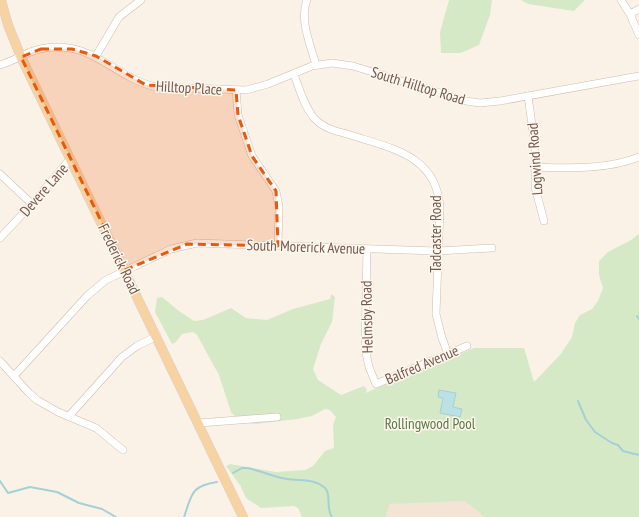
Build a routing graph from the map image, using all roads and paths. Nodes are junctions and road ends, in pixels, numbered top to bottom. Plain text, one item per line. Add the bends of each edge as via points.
1 (1, 0) edge
2 (141, 0) edge
3 (307, 0) edge
4 (621, 0) edge
5 (639, 9) edge
6 (630, 14) junction
7 (639, 35) edge
8 (96, 56) junction
9 (21, 57) junction
10 (0, 65) edge
11 (316, 65) junction
12 (294, 74) junction
13 (639, 76) edge
14 (236, 90) junction
15 (528, 96) junction
16 (639, 157) edge
17 (70, 159) junction
18 (535, 167) junction
19 (0, 174) edge
20 (32, 204) junction
21 (544, 221) dead end
22 (0, 238) edge
23 (278, 246) junction
24 (492, 248) dead end
25 (367, 249) junction
26 (437, 251) junction
27 (125, 270) junction
28 (157, 336) junction
29 (467, 346) dead end
30 (448, 354) junction
31 (0, 361) edge
32 (14, 376) junction
33 (376, 384) joint
34 (69, 416) junction
35 (278, 417) dead end
36 (199, 423) junction
37 (122, 450) dead end
38 (243, 517) edge

1 - 9 main road, Frederick Road
2 - 8 street via 119,17
3 - 11 street via 304,8 305,19
4 - 6 street
5 - 6 street
6 - 7 street
8 - 9 street, Hilltop Place via 62,47 41,49
8 - 14 street, Hilltop Place via 146,85
9 - 10 street, Hilltop Place
9 - 17 main road, Frederick Road
11 - 12 street, South Hilltop Road
11 - 15 street, South Hilltop Road via 332,63 352,66 466,101 494,102
12 - 14 street, Hilltop Place via 258,87
12 - 26 street, Tadcaster Road via 309,111 320,123 407,155 429,173 439,199
13 - 15 street, South Hilltop Road
14 - 23 street via 238,115 252,156 276,191 279,207
15 - 18 street, Logwind Road via 534,134
16 - 18 street via 588,167
17 - 20 street, Devere Lane
17 - 27 main road, Frederick Road
18 - 21 street, Logwind Road via 536,195
19 - 20 street
20 - 22 street, Devere Lane
23 - 25 street, South Morerick Avenue
23 - 27 street, South Morerick Avenue via 187,244 171,248
24 - 26 street, South Morerick Avenue
25 - 26 street, South Morerick Avenue
25 - 33 street, Helmsby Road via 365,348 369,368
26 - 30 street, Tadcaster Road via 436,314
27 - 28 main road, Frederick Road
27 - 32 street, South Morerick Avenue via 96,287
28 - 34 street via 137,346 122,358
28 - 36 main road, Frederick Road
29 - 30 street, Balfred Avenue
30 - 33 street, Balfred Avenue
31 - 32 street
32 - 34 street via 37,400
34 - 37 street via 96,428
35 - 36 street
36 - 38 main road, Frederick Road

